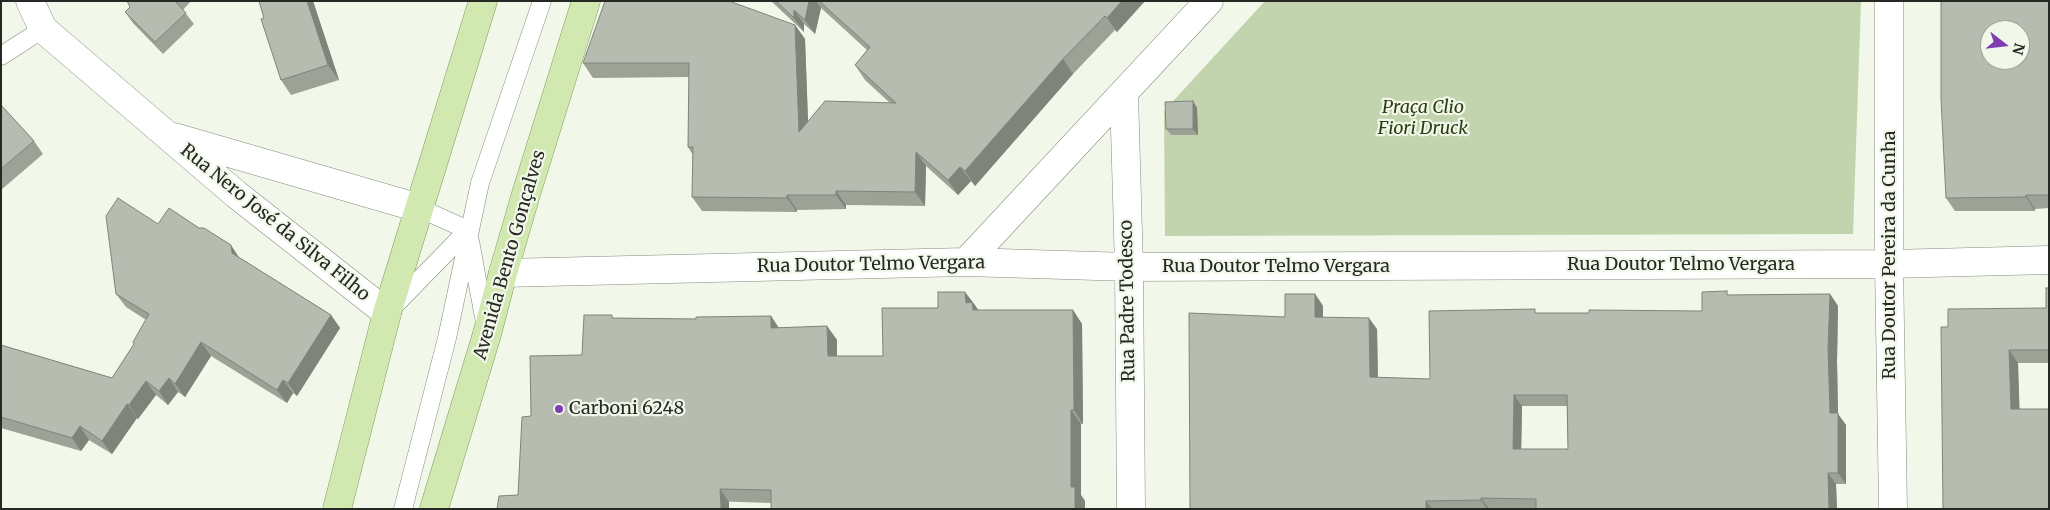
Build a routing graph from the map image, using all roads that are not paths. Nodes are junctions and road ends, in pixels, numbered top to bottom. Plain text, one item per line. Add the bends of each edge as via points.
1 (30, 1) edge
2 (483, 1) edge
3 (542, 1) edge
4 (586, 1) edge
5 (1209, 1) edge
6 (1888, 1) edge
7 (43, 29) junction
8 (1, 56) edge
9 (1124, 94) junction
10 (163, 134) junction
11 (419, 208) junction
12 (468, 230) junction
13 (2049, 260) edge
14 (966, 262) junction
15 (1889, 264) junction
16 (1128, 267) junction
17 (502, 273) junction
18 (387, 313) junction
19 (488, 334) junction
20 (337, 509) edge
21 (403, 509) edge
22 (434, 509) edge
23 (1131, 509) edge
24 (1893, 509) edge

1 - 7 street, Rua Nero José da Silva Filho
2 - 11 main road
3 - 12 lane via 480,183
4 - 17 main road, Avenida Bento Gonçalves
5 - 9 street
6 - 15 street, Rua Doutor Pereira da Cunha
7 - 8 lane
7 - 10 street, Rua Nero José da Silva Filho
9 - 14 street
9 - 16 street, Rua Padre Todesco
10 - 11 street, Rua Nero José da Silva Filho
10 - 18 street, Rua Nero José da Silva Filho
11 - 12 lane
11 - 18 main road
12 - 18 lane
12 - 19 lane
12 - 21 lane via 447,338
13 - 15 street, Rua Doutor Telmo Vergara
14 - 16 street, Rua Doutor Telmo Vergara
14 - 17 street, Rua Doutor Telmo Vergara
15 - 16 street, Rua Doutor Telmo Vergara
15 - 24 street, Rua Doutor Pereira da Cunha
16 - 23 street, Rua Padre Todesco
17 - 19 main road, Avenida Bento Gonçalves
18 - 20 main road
19 - 22 main road, Avenida Bento Gonçalves

